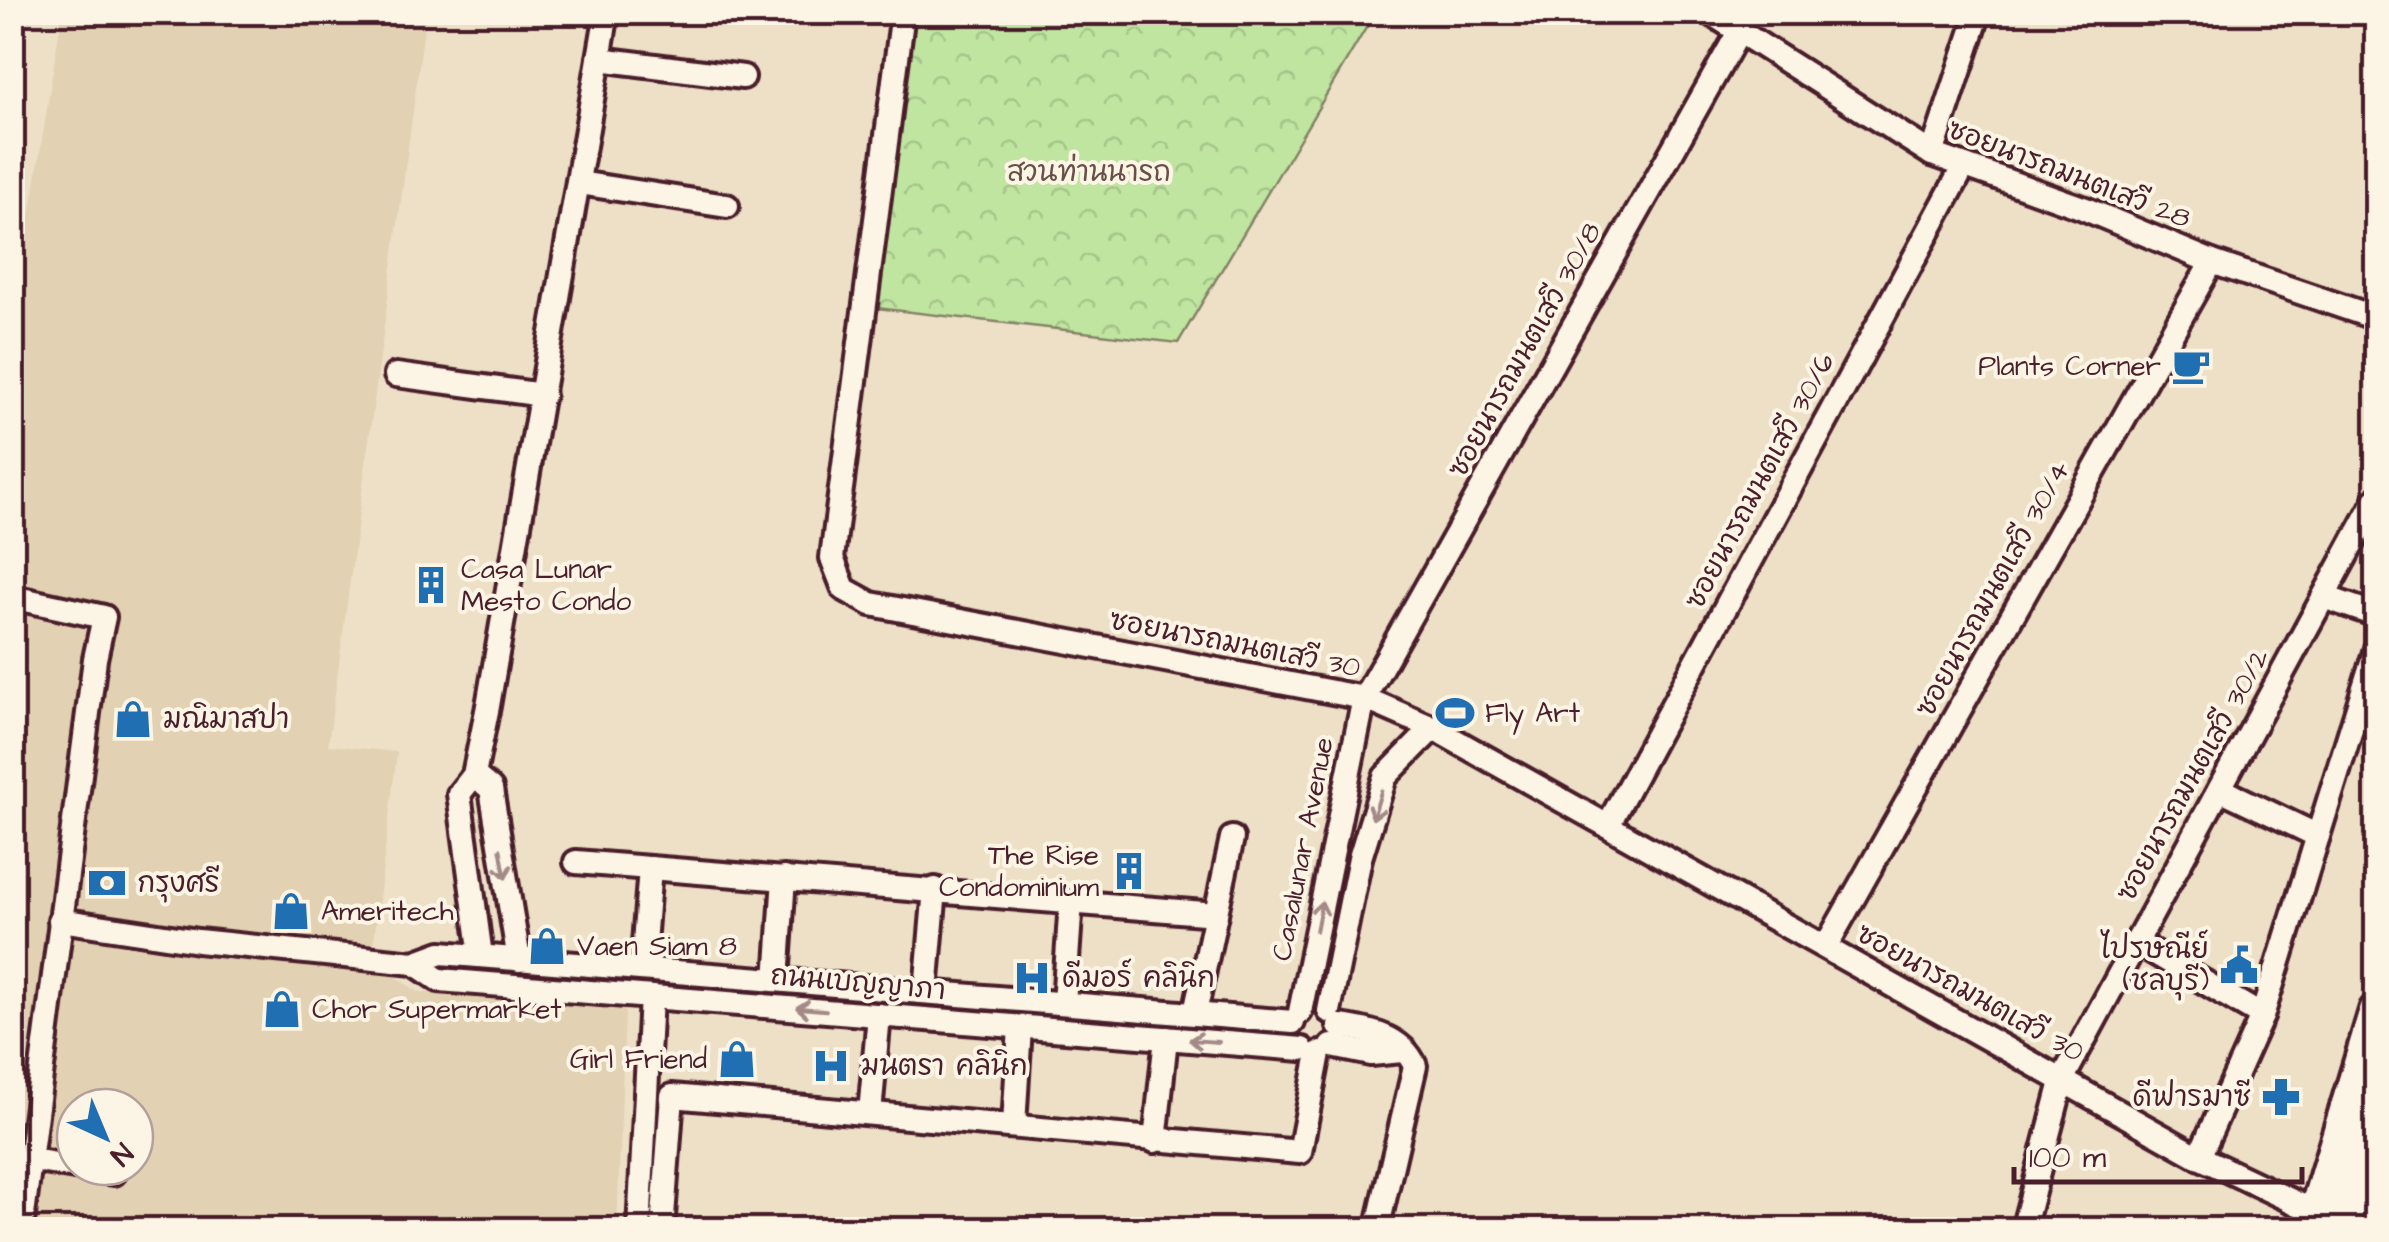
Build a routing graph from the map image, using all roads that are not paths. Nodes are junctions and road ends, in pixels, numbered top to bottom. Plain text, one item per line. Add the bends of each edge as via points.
1 (607, 12) edge
2 (904, 12) edge
3 (1709, 12) edge
4 (1979, 12) edge
5 (1739, 32) junction
6 (599, 60) junction
7 (743, 78) dead end
8 (1932, 154) junction
9 (1964, 166) junction
10 (578, 184) junction
11 (727, 206) dead end
12 (2212, 262) junction
13 (2376, 318) edge
14 (396, 375) dead end
15 (543, 395) junction
16 (2376, 500) edge
17 (12, 597) edge
18 (2324, 597) junction
19 (2376, 615) edge
20 (2376, 650) edge
21 (1364, 698) junction
22 (1433, 728) junction
23 (474, 776) junction
24 (2220, 789) junction
25 (1608, 825) junction
26 (2318, 836) junction
27 (1232, 838) dead end
28 (1332, 850) junction
29 (1360, 858) junction
30 (576, 862) dead end
31 (650, 868) junction
32 (784, 878) junction
33 (936, 889) junction
34 (1071, 901) junction
35 (1216, 914) junction
36 (60, 920) junction
37 (2136, 942) junction
38 (1826, 946) junction
39 (481, 956) junction
40 (519, 960) junction
41 (414, 963) junction
42 (642, 969) junction
43 (694, 973) junction
44 (777, 980) junction
45 (926, 991) junction
46 (981, 996) junction
47 (651, 997) junction
48 (692, 1000) junction
49 (1064, 1002) junction
50 (2376, 1011) edge
51 (1195, 1013) junction
52 (879, 1015) junction
53 (2262, 1016) junction
54 (1297, 1017) junction
55 (978, 1023) junction
56 (1020, 1026) junction
57 (1324, 1037) junction
58 (1166, 1038) junction
59 (2062, 1078) junction
60 (870, 1113) junction
61 (2376, 1115) edge
62 (1014, 1125) junction
63 (1155, 1142) junction
64 (2370, 1156) edge
65 (2200, 1157) junction
66 (32, 1160) junction
67 (55, 1164) edge
68 (2322, 1224) edge
69 (21, 1230) edge
70 (638, 1230) edge
71 (662, 1230) edge
72 (1377, 1230) edge
73 (2023, 1230) edge

1 - 6 street
2 - 21 street, ซอยนารถมนตเสวี 30 via 832,558 844,589 871,604
3 - 5 street, ซอยนารถมนตเสวี 28
4 - 8 street
5 - 8 street, ซอยนารถมนตเสวี 28
5 - 21 street, ซอยนารถมนตเสวี 30/8
6 - 7 street
6 - 10 street
8 - 9 street, ซอยนารถมนตเสวี 28
9 - 12 street, ซอยนารถมนตเสวี 28
9 - 25 street, ซอยนารถมนตเสวี 30/6
10 - 11 street
10 - 15 street
12 - 13 street, ซอยนารถมนตเสวี 28
12 - 38 street, ซอยนารถมนตเสวี 30/4
14 - 15 street
15 - 23 street
16 - 18 street, ซอยนารถมนตเสวี 30/2
17 - 36 street via 104,618
18 - 19 street
18 - 24 street, ซอยนารถมนตเสวี 30/2
20 - 26 street
21 - 22 street, ซอยนารถมนตเสวี 30
21 - 28 street, Casalunar Avenue
22 - 25 street, ซอยนารถมนตเสวี 30
22 -> 29 street, Casalunar Avenue via 1386,777
23 - 39 street via 459,794
23 -> 40 street via 491,789
24 - 26 street
24 - 37 street, ซอยนารถมนตเสวี 30/2
25 - 38 street, ซอยนารถมนตเสวี 30
26 - 53 street
27 - 35 street
28 - 29 street
54 -> 28 street, Casalunar Avenue
29 - 57 street, Casalunar Avenue
30 - 31 street
31 - 32 street
31 - 42 street
32 - 33 street
32 - 44 street
33 - 34 street
33 - 45 street
34 - 35 street
34 - 49 street
35 - 51 street
36 - 41 street, ถนนเบญญาภา via 198,942
36 - 66 street
37 - 53 street
37 - 59 street, ซอยนารถมนตเสวี 30/2
38 - 59 street, ซอยนารถมนตเสวี 30
39 - 40 street, ถนนเบญญาภา
39 - 41 street, ถนนเบญญาภา via 441,954
40 - 42 street, ถนนเบญญาภา
41 - 47 street, ถนนเบญญาภา via 439,980
42 - 43 street, ถนนเบญญาภา
43 - 44 street, ถนนเบญญาภา
43 - 48 street
44 - 45 street, ถนนเบญญาภา
45 - 46 street, ถนนเบญญาภา
46 - 49 street, ถนนเบญญาภา
46 - 55 street
47 - 48 street, ถนนเบญญาภา
47 - 70 street
52 -> 48 street, ถนนเบญญาภา
49 - 51 street, ถนนเบญญาภา
50 - 68 main road
51 - 54 street, ถนนเบญญาภา
52 - 55 street, ถนนเบญญาภา
52 - 60 street
53 - 65 street
54 - 57 street via 1293,1037
54 - 57 street, ถนนเบญญาภา via 1315,1006
55 - 56 street, ถนนเบญญาภา
56 - 58 street, ถนนเบญญาภา
56 - 62 street
57 -> 58 street, ถนนเบญญาภา
57 - 63 street, Casalunar Avenue via 1300,1152
57 - 72 street via 1378,1031 1416,1066
58 - 63 street
59 - 65 street, ซอยนารถมนตเสวี 30
59 - 73 street, ซอยนารถมนตเสวี 30/2
60 - 62 street
60 - 71 street via 672,1096
61 - 64 main road
62 - 63 street
64 - 68 main road
65 - 68 street, ซอยนารถมนตเสวี 30
66 - 67 street
66 - 69 street

